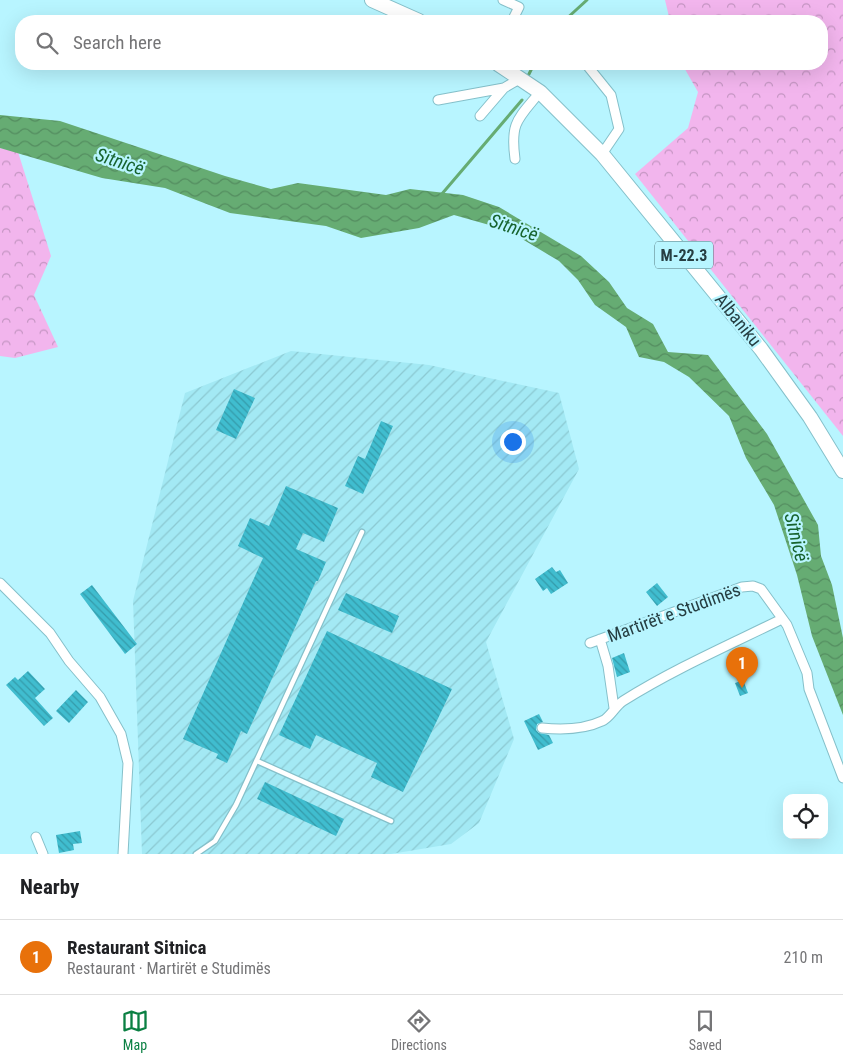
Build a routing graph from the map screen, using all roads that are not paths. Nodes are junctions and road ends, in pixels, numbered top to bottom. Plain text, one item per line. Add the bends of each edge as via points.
1 (372, 0) edge
2 (503, 0) edge
3 (522, 4) edge
4 (406, 15) edge
5 (516, 15) edge
6 (507, 70) edge
7 (591, 70) edge
8 (520, 78) junction
9 (504, 88) junction
10 (540, 92) junction
11 (438, 100) dead end
12 (480, 116) dead end
13 (602, 154) junction
14 (514, 159) dead end
15 (843, 471) edge
16 (362, 532) dead end
17 (0, 583) edge
18 (782, 619) junction
19 (600, 639) junction
20 (590, 643) dead end
21 (614, 708) junction
22 (542, 728) dead end
23 (257, 761) junction
24 (843, 778) edge
25 (391, 821) dead end
26 (36, 837) dead end
27 (43, 854) edge
28 (123, 854) edge
29 (196, 854) edge

1 - 4 main road
2 - 3 street
3 - 5 street
6 - 8 main road, Albaniku / M-22.3
7 - 13 street via 611,95 618,129
8 - 9 street
8 - 10 main road, Albaniku / M-22.3
9 - 11 street
9 - 12 street
10 - 13 main road, Albaniku / M-22.3
10 - 14 street via 515,123
13 - 15 main road, Albaniku / M-22.3 via 761,349 810,417
16 - 23 lane
17 - 28 street via 50,634 68,661 100,697 121,734 128,770
18 - 19 street, Martirët e Studimës via 761,588 742,587
18 - 21 street via 696,661
18 - 24 street, Martirët e Studimës via 807,673 809,689
19 - 20 street, Martirët e Studimës
19 - 21 street
21 - 22 street via 604,721 588,726 563,730
23 - 25 lane
23 - 29 lane via 215,840
26 - 27 street

